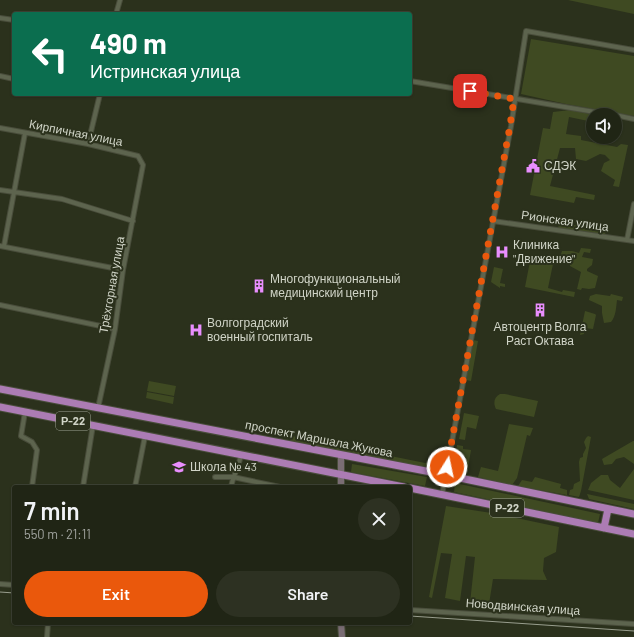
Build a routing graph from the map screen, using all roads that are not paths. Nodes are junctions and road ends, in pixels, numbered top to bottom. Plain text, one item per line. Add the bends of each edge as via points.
1 (120, 0) edge
2 (117, 12) edge
3 (0, 18) edge
4 (12, 20) edge
5 (634, 50) edge
6 (0, 76) edge
7 (12, 79) edge
8 (412, 81) edge
9 (100, 96) edge
10 (514, 99) junction
11 (586, 111) edge
12 (622, 117) edge
13 (634, 119) edge
14 (0, 128) edge
15 (25, 133) junction
16 (88, 144) junction
17 (143, 165) joint
18 (0, 190) edge
19 (14, 192) junction
20 (634, 204) edge
21 (493, 220) junction
22 (133, 221) junction
23 (627, 240) junction
24 (634, 240) edge
25 (2, 246) edge
26 (123, 270) junction
27 (0, 306) edge
28 (115, 329) junction
29 (0, 389) edge
30 (0, 407) edge
31 (98, 408) junction
32 (25, 412) junction
33 (93, 425) junction
34 (146, 436) junction
35 (242, 454) junction
36 (341, 455) junction
37 (341, 474) junction
38 (446, 475) junction
39 (215, 477) dead end
40 (233, 477) junction
41 (32, 485) edge
42 (83, 485) edge
43 (135, 485) edge
44 (231, 485) edge
45 (271, 485) edge
46 (341, 485) edge
47 (394, 485) edge
48 (412, 488) edge
49 (442, 495) junction
50 (608, 509) junction
51 (634, 514) edge
52 (604, 528) junction
53 (634, 534) edge
54 (0, 584) edge
55 (12, 584) edge
56 (412, 610) edge
57 (634, 624) edge
58 (48, 625) edge
59 (341, 625) edge
60 (47, 637) edge
61 (342, 637) edge

1 - 2 street
3 - 4 street
5 - 10 street via 526,31
6 - 7 street
8 - 10 street
9 - 16 street
10 - 11 street
10 - 21 street
12 - 13 street
14 - 15 street, Кирпичная улица
15 - 16 street, Кирпичная улица
15 - 19 street
16 - 17 street, Кирпичная улица via 138,156
17 - 22 street, Трёхгорная улица
18 - 19 street
19 - 22 street via 62,199
19 - 25 street
20 - 23 street
21 - 23 street, Рионская улица
21 - 38 street
22 - 26 street, Трёхгорная улица
23 - 24 street, Рионская улица
25 - 26 street
26 - 28 street, Трёхгорная улица
27 - 28 street
28 - 31 street, Трёхгорная улица
29 - 31 highway, проспект Маршала Жукова / Р-22
30 - 32 highway, Р-22
31 - 36 highway, проспект Маршала Жукова / Р-22
32 - 33 highway, Р-22
32 - 41 street via 21,436 32,442 37,450
33 - 34 highway, Р-22
33 - 42 street
34 - 35 highway, Р-22
34 - 43 street
35 - 37 highway, Р-22
35 - 40 street
36 - 37 main road
36 - 38 highway, проспект Маршала Жукова / Р-22
37 - 46 main road
37 - 47 highway, Р-22
38 - 49 street
38 - 50 highway, проспект Маршала Жукова / Р-22
39 - 40 street
40 - 44 street
40 - 45 street
48 - 49 highway, Р-22
49 - 52 highway, Р-22
50 - 51 highway, проспект Маршала Жукова / Р-22
50 - 52 highway
52 - 53 highway, Р-22
54 - 55 street
56 - 57 street, Новодвинская улица
58 - 60 street
59 - 61 main road

